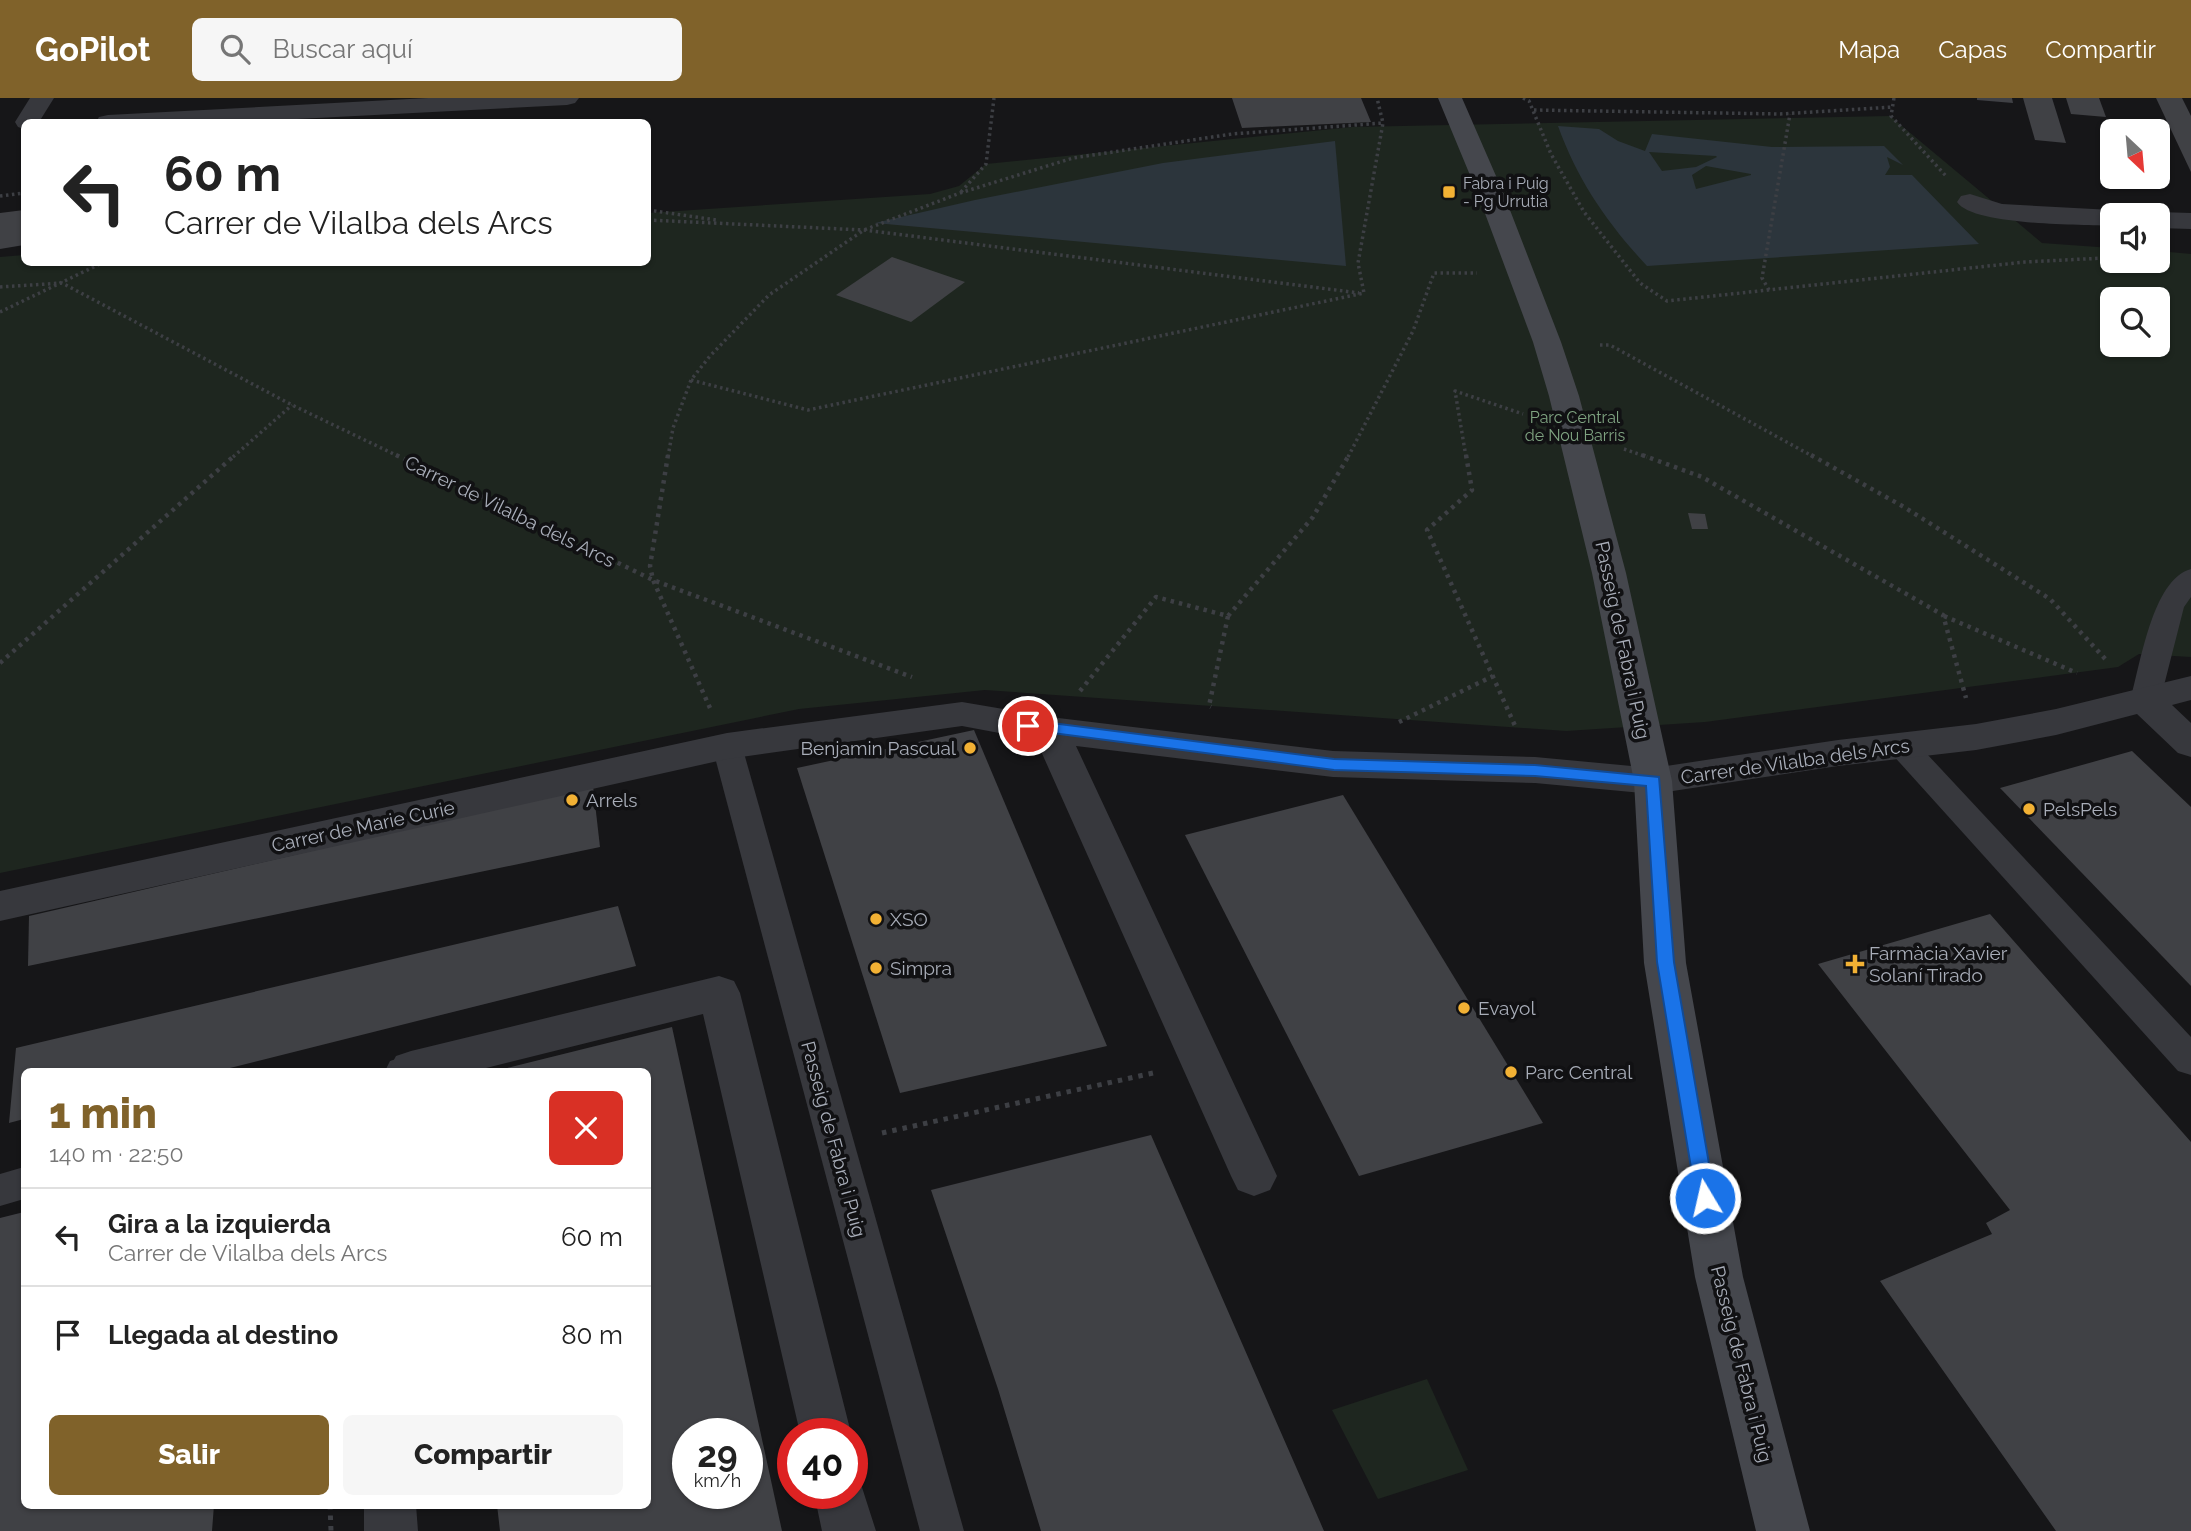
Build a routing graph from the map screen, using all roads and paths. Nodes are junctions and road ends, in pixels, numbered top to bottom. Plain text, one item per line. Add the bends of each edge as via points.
1 (42, 98) edge
2 (567, 98) edge
3 (994, 98) edge
4 (1377, 98) edge
5 (1450, 98) edge
6 (1523, 98) edge
7 (1894, 98) edge
8 (250, 107) edge
9 (1893, 107) junction
10 (1534, 110) junction
11 (1790, 113) junction
12 (1891, 116) dead end
13 (30, 119) edge
14 (136, 119) edge
15 (1382, 123) junction
16 (21, 126) edge
17 (0, 128) edge
18 (21, 192) edge
19 (960, 193) junction
20 (0, 196) edge
21 (1970, 202) dead end
22 (651, 210) edge
23 (2100, 217) edge
24 (651, 220) edge
25 (2170, 220) edge
26 (2191, 221) edge
27 (743, 224) junction
28 (864, 230) junction
29 (2100, 258) edge
30 (96, 266) edge
31 (1481, 273) dead end
32 (62, 283) junction
33 (0, 287) edge
34 (1769, 290) junction
35 (1364, 293) junction
36 (0, 312) edge
37 (1600, 345) dead end
38 (691, 380) junction
39 (1455, 391) dead end
40 (292, 405) junction
41 (1702, 477) dead end
42 (2191, 578) edge
43 (653, 580) junction
44 (1943, 615) junction
45 (1228, 616) junction
46 (0, 663) edge
47 (2111, 665) dead end
48 (1493, 676) junction
49 (2089, 677) dead end
50 (915, 678) dead end
51 (2191, 688) edge
52 (1077, 695) dead end
53 (2145, 701) junction
54 (1223, 708) dead end
55 (1969, 708) dead end
56 (1388, 728) dead end
57 (1050, 730) junction
58 (721, 733) junction
59 (1520, 736) dead end
60 (2191, 744) edge
61 (1902, 746) junction
62 (1653, 781) junction
63 (0, 906) edge
64 (2191, 1061) edge
65 (415, 1068) edge
66 (1161, 1071) dead end
67 (880, 1133) dead end
68 (1254, 1176) dead end
69 (21, 1183) edge
70 (0, 1190) edge
71 (822, 1418) edge
72 (330, 1509) edge
73 (390, 1509) edge
74 (844, 1509) edge
75 (331, 1531) edge
76 (391, 1531) edge
77 (849, 1531) edge
78 (942, 1531) edge
79 (1783, 1531) edge

1 - 13 street
2 - 8 street
3 - 19 path via 986,164
4 - 15 path
5 - 62 street, Passeig de Fabra i Puig via 1522,274 1560,385 1609,573
6 - 10 path
7 - 9 path
8 - 14 street
9 - 11 path
9 - 12 path
10 - 11 path
10 - 34 path via 1551,154 1584,212 1640,283 1667,301
11 - 34 path via 1762,278
15 - 19 path via 1232,134 1073,158
15 - 35 path via 1358,263
16 - 17 street
18 - 20 path
19 - 28 path
21 - 23 street via 1999,212
22 - 27 path
24 - 27 path
25 - 26 street
27 - 28 path
28 - 35 path
28 - 38 path via 769,295
29 - 34 path
30 - 32 path
31 - 45 path via 1434,273 1407,342 1362,433 1313,517
32 - 33 path
32 - 36 path
32 - 40 path, Carrer de Vilalba dels Arcs
35 - 38 path via 808,410
37 - 47 path via 1610,345 1904,507 2050,599
38 - 43 path via 673,428 650,566
39 - 48 path via 1472,491 1427,530
40 - 43 path, Carrer de Vilalba dels Arcs
40 - 46 path
41 - 44 path
42 - 53 lane via 2170,606
43 - 50 path, Carrer de Vilalba dels Arcs
43 - 58 path
44 - 49 path
44 - 55 path
45 - 52 path via 1156,597
45 - 54 path via 1209,706
48 - 56 path
48 - 59 path
51 - 53 street, Carrer de Vilalba dels Arcs
53 - 60 street
53 - 61 street, Carrer de Vilalba dels Arcs via 1976,737
57 - 58 street, Carrer de Vilalba dels Arcs via 962,714
57 - 62 street, Carrer de Vilalba dels Arcs via 1334,764 1535,770
57 - 68 street
58 - 63 street, Carrer de Marie Curie
58 - 78 lane, Passeig de Fabra i Puig
61 - 62 street, Carrer de Vilalba dels Arcs
61 - 64 lane
62 - 79 street, Passeig de Fabra i Puig via 1665,962 1718,1277
65 - 71 street via 719,993
66 - 67 path
69 - 70 lane
72 - 75 path
73 - 76 street
74 - 77 street

